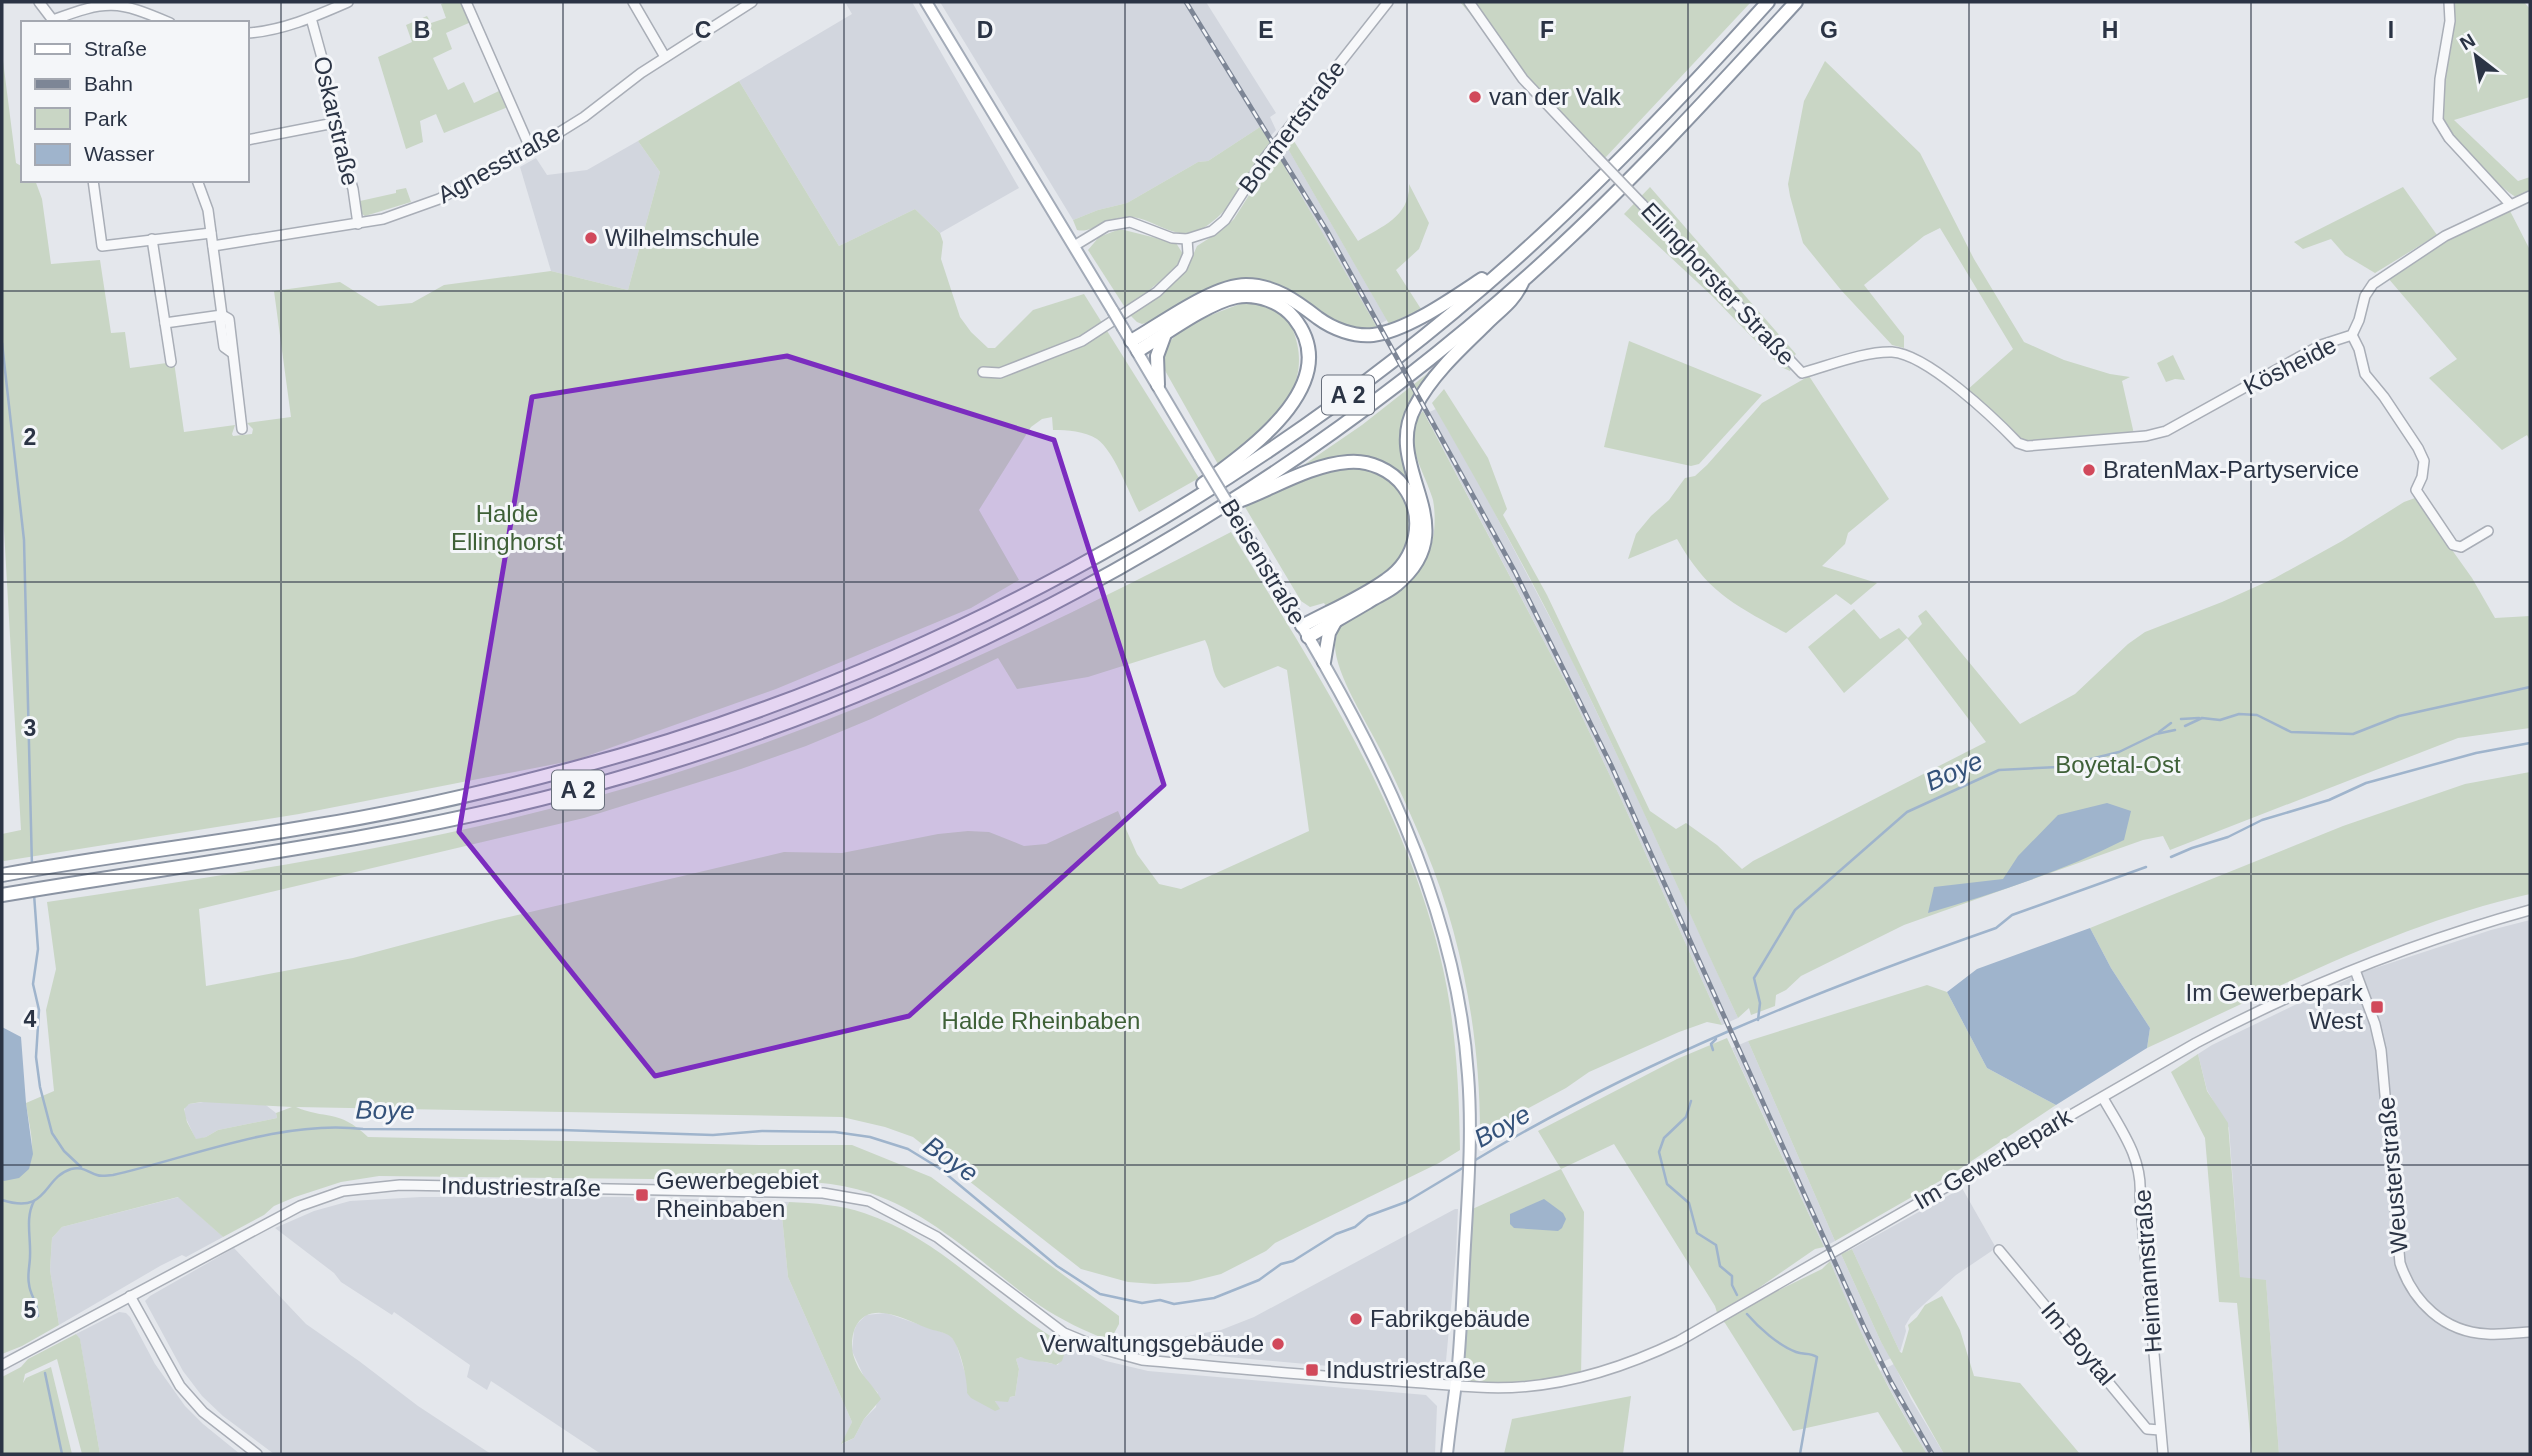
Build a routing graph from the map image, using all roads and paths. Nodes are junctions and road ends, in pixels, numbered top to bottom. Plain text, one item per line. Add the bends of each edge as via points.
1 (39, 2) edge
2 (348, 2) edge
3 (466, 2) edge
4 (633, 2) edge
5 (752, 2) edge
6 (926, 2) edge
7 (1388, 2) edge
8 (1469, 2) edge
9 (1768, 2) edge
10 (1796, 2) edge
11 (2449, 2) edge
12 (311, 18) junction
13 (53, 21) edge
14 (56, 21) edge
15 (166, 21) edge
16 (248, 33) edge
17 (665, 57) junction
18 (334, 122) junction
19 (248, 140) edge
20 (531, 150) junction
21 (93, 182) edge
22 (198, 182) edge
23 (2530, 196) edge
24 (2510, 204) junction
25 (358, 224) junction
26 (211, 233) junction
27 (152, 239) junction
28 (1187, 239) junction
29 (213, 246) junction
30 (1074, 246) junction
31 (1508, 265) junction
32 (1524, 280) junction
33 (222, 315) junction
34 (165, 323) junction
35 (1165, 334) junction
36 (2352, 335) junction
37 (1134, 346) junction
38 (171, 362) dead end
39 (983, 372) dead end
40 (1158, 385) junction
41 (242, 429) dead end
42 (2023, 446) joint
43 (1218, 508) junction
44 (1176, 509) junction
45 (2488, 531) dead end
46 (1335, 622) junction
47 (1305, 631) junction
48 (1324, 663) junction
49 (2, 875) edge
50 (2, 895) edge
51 (2530, 910) edge
52 (2355, 970) junction
53 (2103, 1098) junction
54 (1999, 1250) dead end
55 (130, 1296) junction
56 (2530, 1332) edge
57 (2, 1365) edge
58 (1455, 1384) junction
59 (2160, 1430) junction
60 (257, 1454) edge
61 (1447, 1454) edge
62 (2163, 1454) edge

1 - 13 street
2 - 12 street
3 - 20 street
4 - 17 street
5 - 17 street, Agnesstraße
6 - 30 main road, Beisenstraße
7 - 28 street, Bohmertstraße via 1265,158 1225,220 1212,231
8 - 42 street, Ellinghorster Straße, bridge via 1523,79 1802,373 1891,352 1908,356 1980,404
9 - 31 highway, A 2 via 1644,136
10 - 32 highway, A 2 via 1668,140
11 - 24 street via 2438,120
12 - 16 street
12 - 18 street, Oskarstraße
14 - 15 street via 82,6 115,2
17 - 20 street, Agnesstraße
18 - 19 street
18 - 25 street, Oskarstraße
20 - 25 street, Agnesstraße via 439,199
21 - 27 street via 102,246
22 - 26 street
23 - 24 street, Kösheide
24 - 36 street, Kösheide via 2445,236 2373,284
25 - 29 street, Agnesstraße
26 - 27 street
26 - 29 street
27 - 34 street
28 - 30 street via 1130,222 1107,226
28 - 39 street via 1188,254 1182,268 1157,292 1082,341 1000,373
29 - 33 street
30 - 37 main road, Beisenstraße, bridge
31 - 37 highway via 1408,322 1374,335 1344,332 1277,290 1247,285 1216,292
31 - 44 highway, A 2 via 1351,393
32 - 43 highway, A 2 via 1382,394
32 - 46 highway via 1515,299 1437,375 1410,418 1407,452 1426,522 1413,566 1395,586
33 - 34 street
33 - 41 street via 229,319
34 - 38 street
35 - 37 highway
35 - 40 highway via 1157,356
35 - 44 highway via 1237,297 1267,299 1288,310 1303,329 1310,355 1305,379 1270,431
36 - 42 street, Kösheide via 2321,345 2166,431
36 - 45 street via 2365,374 2418,448 2424,461 2416,490 2453,545 2461,547
37 - 40 main road, Beisenstraße
40 - 47 main road, Beisenstraße, bridge
43 - 47 highway via 1307,472 1348,462 1379,467 1404,486 1417,520 1408,558 1388,580
43 - 50 highway, A 2 via 1082,587 937,660 816,712 675,761 540,799 397,831
44 - 49 highway, A 2 via 1073,569 927,642 736,719 651,747 389,812
46 - 47 highway
46 - 48 highway
47 - 48 main road, Beisenstraße
48 - 58 main road, Beisenstraße via 1405,825 1443,932 1458,998 1470,1109
51 - 52 street, Im Gewerbepark
52 - 53 street, Im Gewerbepark via 2256,1012
52 - 56 street, Weusterstraße via 2381,1050 2404,1276 2422,1303 2462,1330 2488,1335
53 - 58 street, Im Gewerbepark via 1655,1353 1560,1382 1515,1387
53 - 59 street, Heimannstraße via 2136,1155 2140,1171
54 - 59 street, Im Boytal via 2147,1429
55 - 57 street, Industriestraße
55 - 58 street, Industriestraße via 264,1224 329,1195 381,1186 823,1193 869,1201 937,1237 1064,1333 1124,1356
55 - 60 street via 180,1386 204,1412
58 - 61 main road, Beisenstraße
59 - 62 street, Heimannstraße

